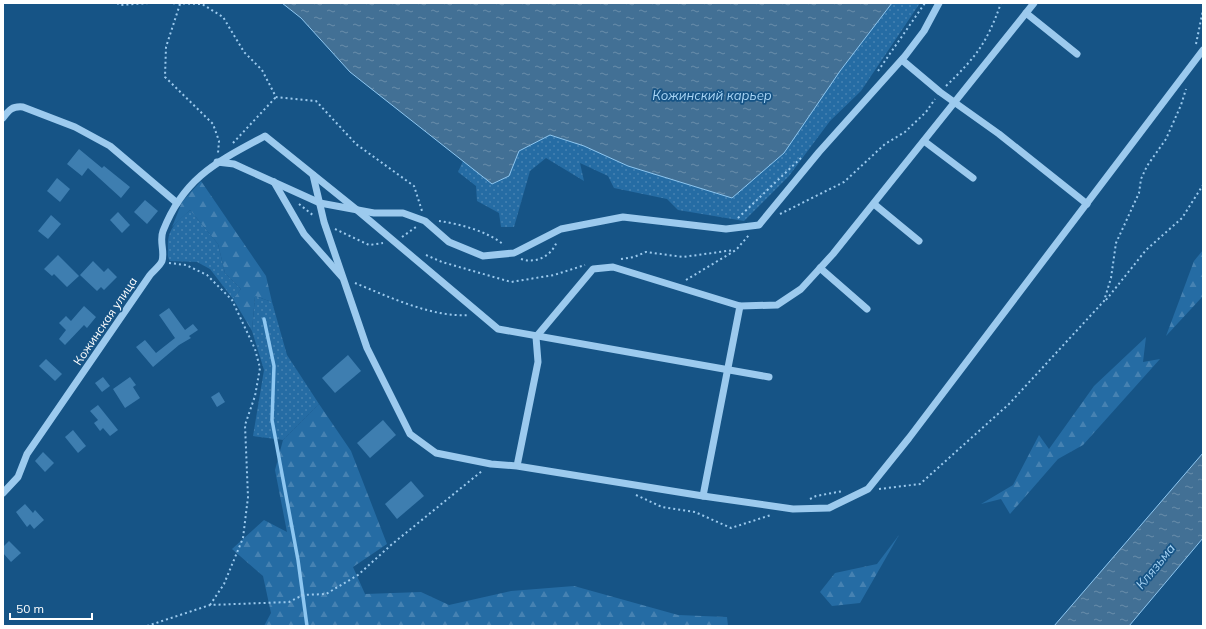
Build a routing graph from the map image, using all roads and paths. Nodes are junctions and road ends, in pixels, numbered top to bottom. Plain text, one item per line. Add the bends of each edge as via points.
1 (117, 3) edge
2 (149, 3) edge
3 (168, 3) edge
4 (925, 3) edge
5 (939, 3) edge
6 (1001, 3) edge
7 (1034, 3) edge
8 (180, 4) edge
9 (1203, 10) edge
10 (1026, 13) junction
11 (1196, 46) dead end
12 (1203, 50) edge
13 (1077, 54) dead end
14 (902, 60) junction
15 (877, 73) dead end
16 (1187, 85) dead end
17 (940, 92) junction
18 (276, 97) junction
19 (955, 103) junction
20 (3, 118) edge
21 (924, 141) junction
22 (231, 145) dead end
23 (805, 155) dead end
24 (216, 162) junction
25 (314, 175) junction
26 (973, 178) dead end
27 (274, 182) junction
28 (1203, 186) edge
29 (295, 200) dead end
30 (177, 202) junction
31 (320, 203) junction
32 (874, 204) junction
33 (1086, 204) junction
34 (357, 210) junction
35 (780, 214) dead end
36 (738, 218) dead end
37 (425, 221) junction
38 (324, 222) junction
39 (759, 225) junction
40 (561, 229) junction
41 (919, 241) dead end
42 (394, 242) junction
43 (736, 250) junction
44 (514, 253) junction
45 (421, 254) dead end
46 (619, 260) dead end
47 (162, 262) junction
48 (590, 264) dead end
49 (820, 268) junction
50 (344, 279) junction
51 (675, 287) junction
52 (1104, 301) junction
53 (740, 306) junction
54 (867, 309) dead end
55 (480, 314) junction
56 (536, 337) junction
57 (727, 371) junction
58 (769, 377) dead end
59 (491, 464) junction
60 (517, 466) junction
61 (885, 488) dead end
62 (3, 493) edge
63 (703, 496) junction
64 (210, 605) junction
65 (147, 626) edge

1 - 2 path
3 - 8 path
4 - 15 path
5 - 14 street via 924,32
6 - 17 path via 992,30 976,56
7 - 10 street
8 - 18 path via 202,4 223,17 244,52 262,70
8 - 24 path via 166,47 165,77 213,124 219,141
9 - 11 path
10 - 13 street
10 - 19 street
12 - 33 street
14 - 17 street
14 - 39 street via 824,146
16 - 52 path via 1166,139 1141,179 1139,193 1116,243 1111,278
17 - 19 street
17 - 35 path via 926,112 910,127 885,144 844,182
18 - 22 path
18 - 37 path via 316,101 356,144 414,186
19 - 21 street
19 - 33 street via 999,134
20 - 30 street via 15,106 75,127 110,146
21 - 26 street
21 - 32 street
23 - 36 path
24 - 25 street via 265,136
24 - 27 street via 234,164
24 - 30 street via 191,183
25 - 31 street
25 - 34 street
27 - 31 street
27 - 50 street via 304,234
28 - 52 path via 1182,218 1146,250
29 - 38 path via 310,214
30 - 47 street via 161,238
31 - 34 street
31 - 38 street
32 - 41 street
32 - 49 street
33 - 63 street via 868,489 828,508 792,509
34 - 37 street via 403,213
34 - 42 street
37 - 42 path
37 - 44 path via 440,221 478,231 497,239
37 - 44 street via 449,242 483,256
38 - 42 path via 369,245
38 - 50 street
39 - 40 street via 726,229 622,217
39 - 43 path
40 - 44 street
40 - 44 path via 554,250 547,256 531,261 522,259
42 - 55 street
43 - 46 path via 682,257 646,252
43 - 51 path
45 - 48 path via 511,282 554,275
47 - 62 street, Кожинская улица via 150,275 27,454 18,477
47 - 64 path via 186,265 207,274 232,300 255,349 260,368 255,396 245,424 248,497 243,538 224,584
49 - 53 street via 801,289 777,305
49 - 54 street
50 - 55 path via 411,306 459,316
50 - 59 street via 367,348 410,434 436,453
51 - 53 street
51 - 56 street via 613,268 593,269
52 - 61 path via 1009,404 920,484
53 - 57 street
55 - 56 street via 498,329
56 - 57 street
56 - 60 street via 538,362
57 - 58 street
57 - 63 street
59 - 60 street
59 - 64 path via 358,575 326,594 303,595 289,602
60 - 63 street
64 - 65 path

